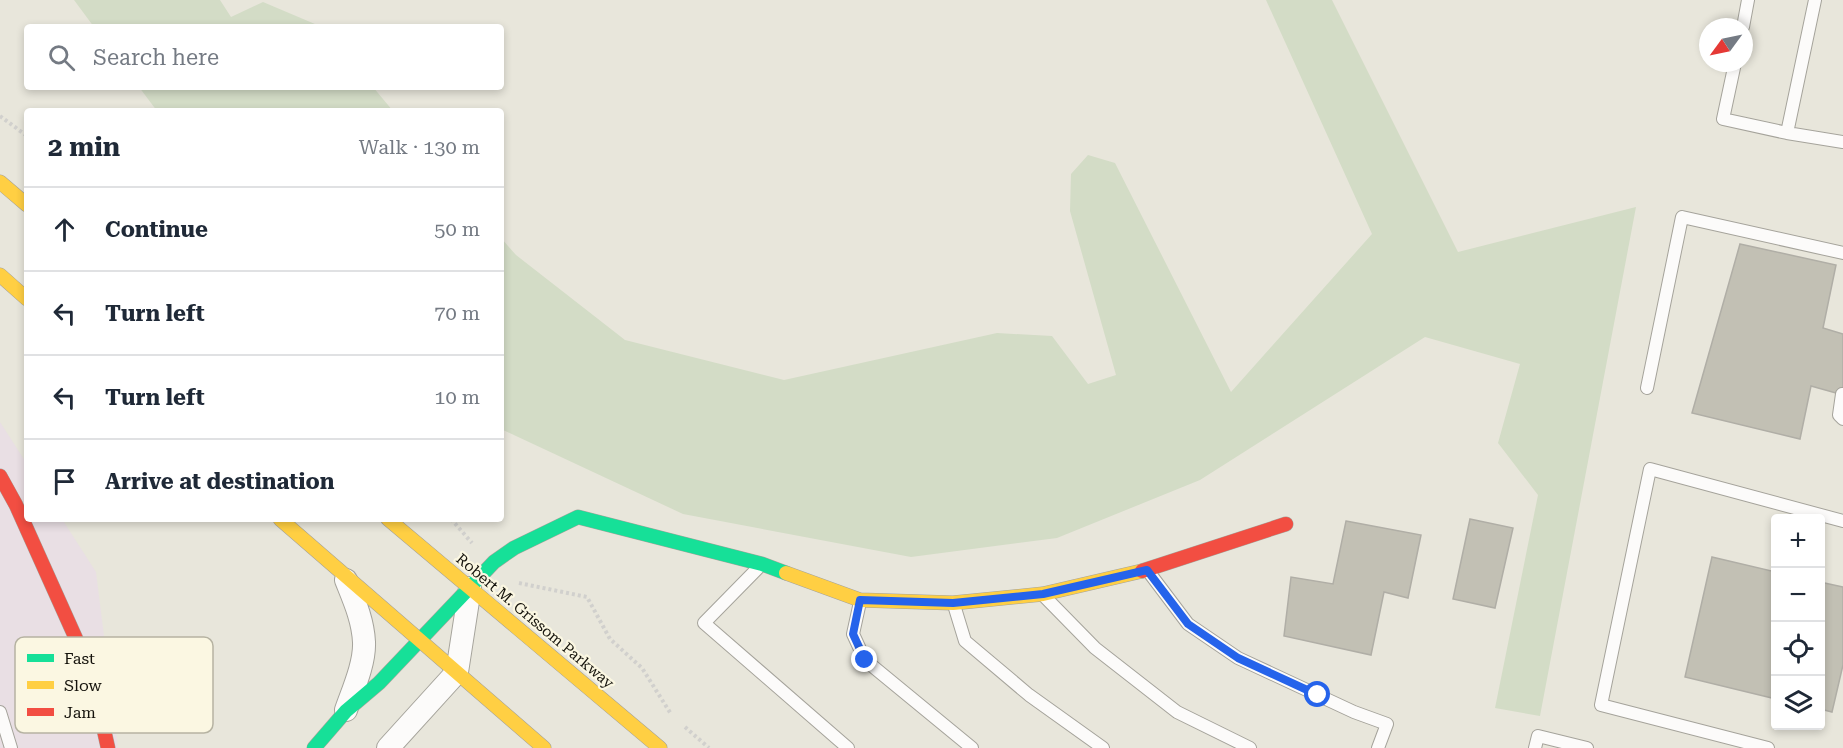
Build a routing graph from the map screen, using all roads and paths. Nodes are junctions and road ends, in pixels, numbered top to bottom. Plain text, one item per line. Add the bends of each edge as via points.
1 (1748, 0) edge
2 (1815, 0) edge
3 (1745, 18) edge
4 (1733, 72) edge
5 (0, 116) edge
6 (1787, 133) junction
7 (24, 134) edge
8 (1843, 142) edge
9 (0, 182) edge
10 (24, 202) edge
11 (1843, 253) edge
12 (0, 275) edge
13 (24, 296) edge
14 (1647, 388) dead end
15 (1842, 394) edge
16 (1843, 419) edge
17 (0, 476) edge
18 (1843, 521) edge
19 (284, 522) edge
20 (392, 522) edge
21 (454, 522) edge
22 (1286, 524) dead end
23 (494, 562) junction
24 (762, 564) junction
25 (1147, 570) junction
26 (343, 573) junction
27 (470, 588) junction
28 (1043, 594) junction
29 (860, 600) junction
30 (953, 603) junction
31 (75, 637) edge
32 (420, 639) junction
33 (457, 672) junction
34 (346, 711) junction
35 (0, 712) edge
36 (105, 733) edge
37 (11, 748) edge
38 (108, 748) edge
39 (314, 748) edge
40 (388, 748) edge
41 (544, 748) edge
42 (660, 748) edge
43 (709, 748) edge
44 (849, 748) edge
45 (972, 748) edge
46 (1103, 748) edge
47 (1250, 748) edge
48 (1378, 748) edge
49 (1535, 748) edge
50 (1587, 748) edge
51 (1768, 748) edge

1 - 3 lane
2 - 6 lane
4 - 6 lane via 1723,119
5 - 7 path
6 - 8 lane
9 - 10 street
11 - 14 lane via 1682,217
12 - 13 street
15 - 16 lane via 1839,415
17 - 31 street
18 - 51 lane via 1650,470 1601,705
19 - 26 street
20 - 27 street, Robert M. Grissom Parkway
21 - 23 path
22 - 25 street
23 - 24 street via 578,517
23 - 27 street
23 - 43 path via 518,583 587,597 610,639 642,668 671,714
24 - 29 street
24 - 44 lane via 704,622
25 - 28 street
25 - 48 lane via 1188,624 1238,658 1387,724
26 - 32 street
26 - 34 street via 360,616 364,644
27 - 32 street
27 - 33 street
27 - 42 street, Robert M. Grissom Parkway
28 - 30 street
28 - 47 lane via 1095,648 1177,712
29 - 30 street
29 - 45 lane via 853,634 865,660
30 - 46 lane via 965,640 1029,695
32 - 33 street
32 - 34 street
33 - 40 street
33 - 41 street
34 - 39 street
35 - 37 lane
36 - 38 street
49 - 50 lane via 1538,736

